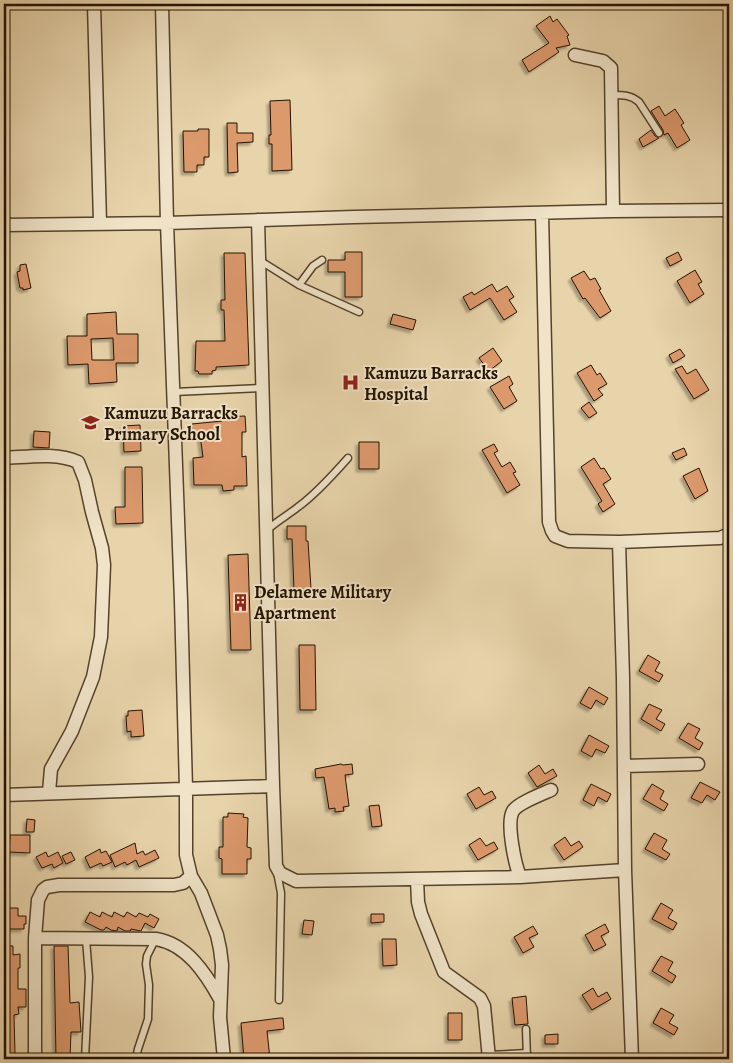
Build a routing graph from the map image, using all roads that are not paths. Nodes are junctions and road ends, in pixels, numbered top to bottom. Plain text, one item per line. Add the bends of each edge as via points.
1 (94, 4) edge
2 (162, 4) edge
3 (575, 55) dead end
4 (612, 95) junction
5 (659, 133) dead end
6 (729, 210) edge
7 (613, 211) junction
8 (542, 213) junction
9 (258, 220) junction
10 (100, 223) junction
11 (167, 223) junction
12 (4, 225) edge
13 (259, 260) junction
14 (322, 260) dead end
15 (299, 285) junction
16 (359, 312) dead end
17 (262, 388) junction
18 (174, 392) junction
19 (4, 458) edge
20 (348, 458) dead end
21 (265, 532) junction
22 (729, 534) edge
23 (619, 542) junction
24 (698, 764) dead end
25 (624, 766) junction
26 (273, 786) junction
27 (186, 789) junction
28 (551, 790) dead end
29 (49, 792) junction
30 (4, 795) edge
31 (276, 866) junction
32 (625, 870) junction
33 (191, 876) junction
34 (520, 877) junction
35 (417, 880) junction
36 (35, 938) junction
37 (86, 939) junction
38 (156, 939) junction
39 (220, 999) junction
40 (278, 1000) dead end
41 (526, 1030) dead end
42 (527, 1056) edge
43 (489, 1057) edge
44 (35, 1059) edge
45 (85, 1059) edge
46 (136, 1059) edge
47 (224, 1059) edge
48 (632, 1059) edge

1 - 10 street
2 - 11 street
3 - 4 street via 607,64 612,74
4 - 5 lane via 624,95 640,102
4 - 7 street
6 - 7 street
7 - 8 street
8 - 9 street
8 - 23 street via 550,526 555,536 568,541
9 - 11 street
9 - 13 street
10 - 11 street
10 - 12 street
11 - 18 street
13 - 15 lane
13 - 17 street
14 - 15 lane via 313,266
15 - 16 lane
17 - 18 lane
17 - 21 street
18 - 27 street
19 - 29 street via 54,456 78,462 102,548 101,637 93,677 72,730 51,769
20 - 21 lane via 299,507
21 - 26 street
22 - 23 street via 720,538
23 - 25 street
24 - 25 street
25 - 32 street
26 - 27 street
26 - 31 street
27 - 29 street
27 - 33 street via 186,854
28 - 34 street via 513,811 514,857
29 - 30 street
31 - 35 street via 280,873 296,881
31 - 40 lane via 281,892
32 - 34 street
32 - 48 street
33 - 36 street via 174,885 47,887 38,900
33 - 39 street via 217,935 222,965
34 - 35 street
35 - 43 street via 421,914 444,972 480,998 484,1006
36 - 37 street
36 - 44 street
37 - 38 street
37 - 45 lane via 89,977
38 - 39 street via 164,940 194,961 208,977
38 - 46 lane via 147,956 149,1013
39 - 47 street
41 - 42 lane
42 - 43 lane

